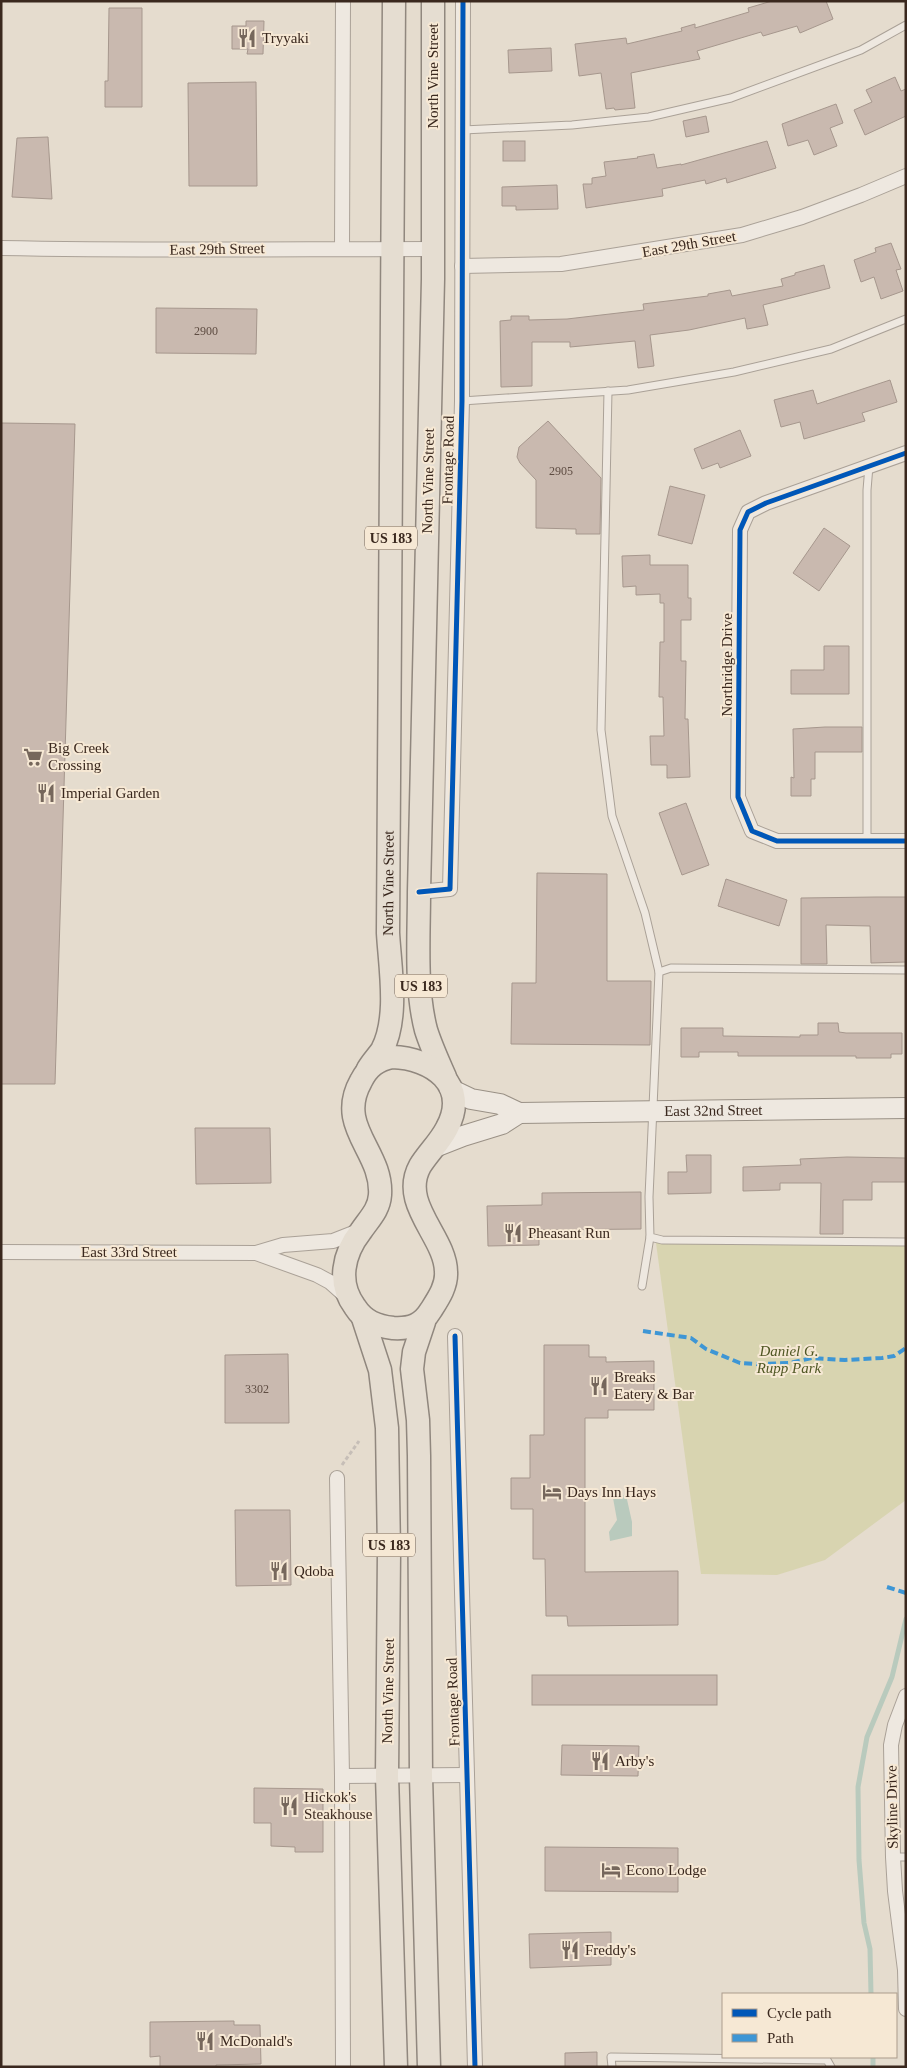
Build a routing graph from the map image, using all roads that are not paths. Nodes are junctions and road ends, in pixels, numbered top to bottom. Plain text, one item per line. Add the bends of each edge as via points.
1 (343, 1) edge
2 (394, 1) edge
3 (433, 1) edge
4 (463, 1) edge
5 (906, 25) edge
6 (463, 130) junction
7 (906, 176) edge
8 (1, 248) edge
9 (342, 248) junction
10 (394, 249) junction
11 (433, 249) junction
12 (462, 266) junction
13 (906, 319) edge
14 (608, 391) junction
15 (462, 400) junction
16 (906, 453) edge
17 (870, 466) junction
18 (867, 841) junction
19 (906, 841) edge
20 (419, 892) junction
21 (906, 970) edge
22 (659, 972) junction
23 (368, 1069) junction
24 (448, 1083) junction
25 (906, 1108) edge
26 (653, 1111) junction
27 (519, 1112) junction
28 (435, 1147) junction
29 (361, 1230) junction
30 (650, 1237) junction
31 (906, 1242) edge
32 (1, 1252) edge
33 (256, 1253) junction
34 (642, 1286) dead end
35 (348, 1298) junction
36 (363, 1318) junction
37 (424, 1322) junction
38 (455, 1336) dead end
39 (339, 1472) road end
40 (906, 1696) edge
41 (900, 1725) edge
42 (467, 1775) junction
43 (342, 1776) junction
44 (387, 1776) junction
45 (421, 1776) junction
46 (899, 1857) edge
47 (905, 1970) edge
48 (906, 2009) edge
49 (343, 2067) edge
50 (396, 2067) edge
51 (429, 2067) edge
52 (475, 2067) edge
53 (612, 2067) edge
54 (831, 2067) edge

1 - 9 street
2 - 10 main road, North Vine Street / US 183
3 - 11 main road, North Vine Street / US 183
4 - 6 street, Frontage Road
5 - 6 lane via 860,50 731,98 649,117 572,125
6 - 12 street, Frontage Road
7 - 12 street, East 29th Street via 819,211 742,235 561,264
8 - 9 street, East 29th Street
9 - 10 street, East 29th Street
10 - 11 street, East 29th Street
10 - 23 main road, North Vine Street / US 183 via 388,923 392,999 386,1040
11 - 20 main road, North Vine Street / US 183
12 - 15 street, Frontage Road
13 - 14 lane via 821,351 734,372
14 - 15 lane
14 - 22 lane via 601,730 612,816 646,912
15 - 20 street, Frontage Road via 450,889
16 - 17 street, Northridge Drive
17 - 18 lane via 867,490
17 - 18 street, Northridge Drive via 766,503 748,512 740,530 738,797 752,831 777,841
18 - 19 street, Northridge Drive
20 - 24 main road, North Vine Street / US 183 via 423,1014 432,1048
21 - 22 lane via 671,968
22 - 26 lane
23 - 24 main road via 380,1059 403,1057 432,1067
23 - 29 main road, North Vine Street via 355,1095 352,1115 378,1174 380,1198 376,1211
24 - 27 street, East 32nd Street via 471,1099 500,1104
24 - 28 main road, North Vine Street via 452,1117
25 - 26 street, East 32nd Street
26 - 27 street, East 32nd Street
26 - 30 lane
27 - 28 street via 502,1124
28 - 37 main road, North Vine Street via 417,1172 415,1195 444,1258 446,1272 444,1286
29 - 33 street, East 33rd Street via 333,1241 283,1245
29 - 35 main road, North Vine Street via 352,1243 345,1264
30 - 31 lane via 662,1240
30 - 34 lane
32 - 33 street, East 33rd Street
33 - 35 street, East 33rd Street via 317,1275
35 - 36 main road
36 - 37 main road via 393,1328 408,1328
36 - 44 main road, North Vine Street / US 183 via 380,1370 387,1428
37 - 45 main road, US 183 via 412,1369 418,1420
38 - 42 street, Frontage Road
39 - 43 street
40 - 41 street, Skyline Drive
41 - 46 street, Skyline Drive via 891,1745
42 - 45 street
42 - 52 street, Frontage Road
43 - 44 street
43 - 49 street
44 - 45 street
44 - 50 main road, North Vine Street / US 183
45 - 51 main road, US 183
46 - 47 street, Skyline Drive via 894,1890
47 - 48 street, Skyline Drive
53 - 54 lane via 611,2057 826,2060

